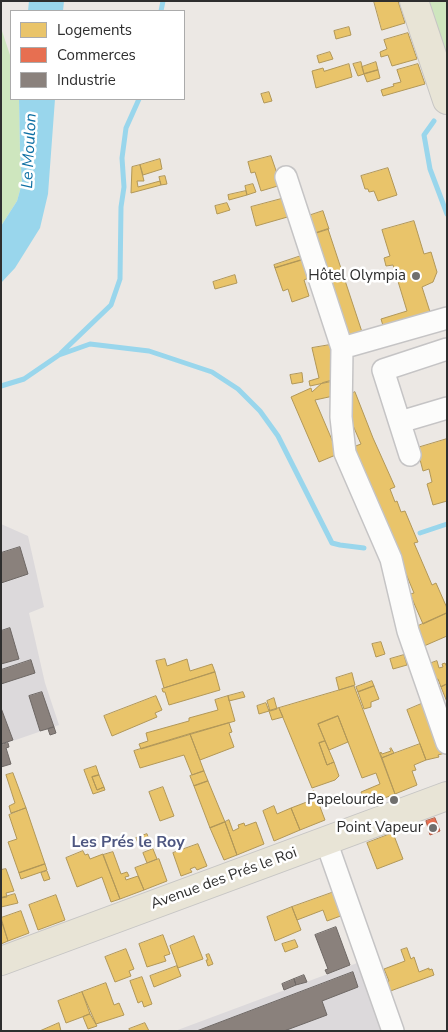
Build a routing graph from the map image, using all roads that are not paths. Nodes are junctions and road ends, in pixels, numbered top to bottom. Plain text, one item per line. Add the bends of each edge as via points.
1 (414, 1) edge
2 (420, 1) edge
3 (447, 62) edge
4 (447, 100) edge
5 (286, 178) dead end
6 (447, 318) edge
7 (342, 348) junction
8 (447, 349) edge
9 (447, 408) edge
10 (400, 422) junction
11 (410, 454) dead end
12 (447, 743) edge
13 (447, 796) edge
14 (326, 841) junction
15 (1, 961) edge
16 (393, 1031) edge

1 - 4 main road
2 - 3 main road
5 - 7 street
6 - 7 street
7 - 12 street via 341,418 345,453 391,559 408,631
8 - 10 street via 383,370
9 - 10 street
10 - 11 street
13 - 14 main road, Avenue des Prés le Roi
14 - 15 main road, Avenue des Prés le Roi
14 - 16 street

